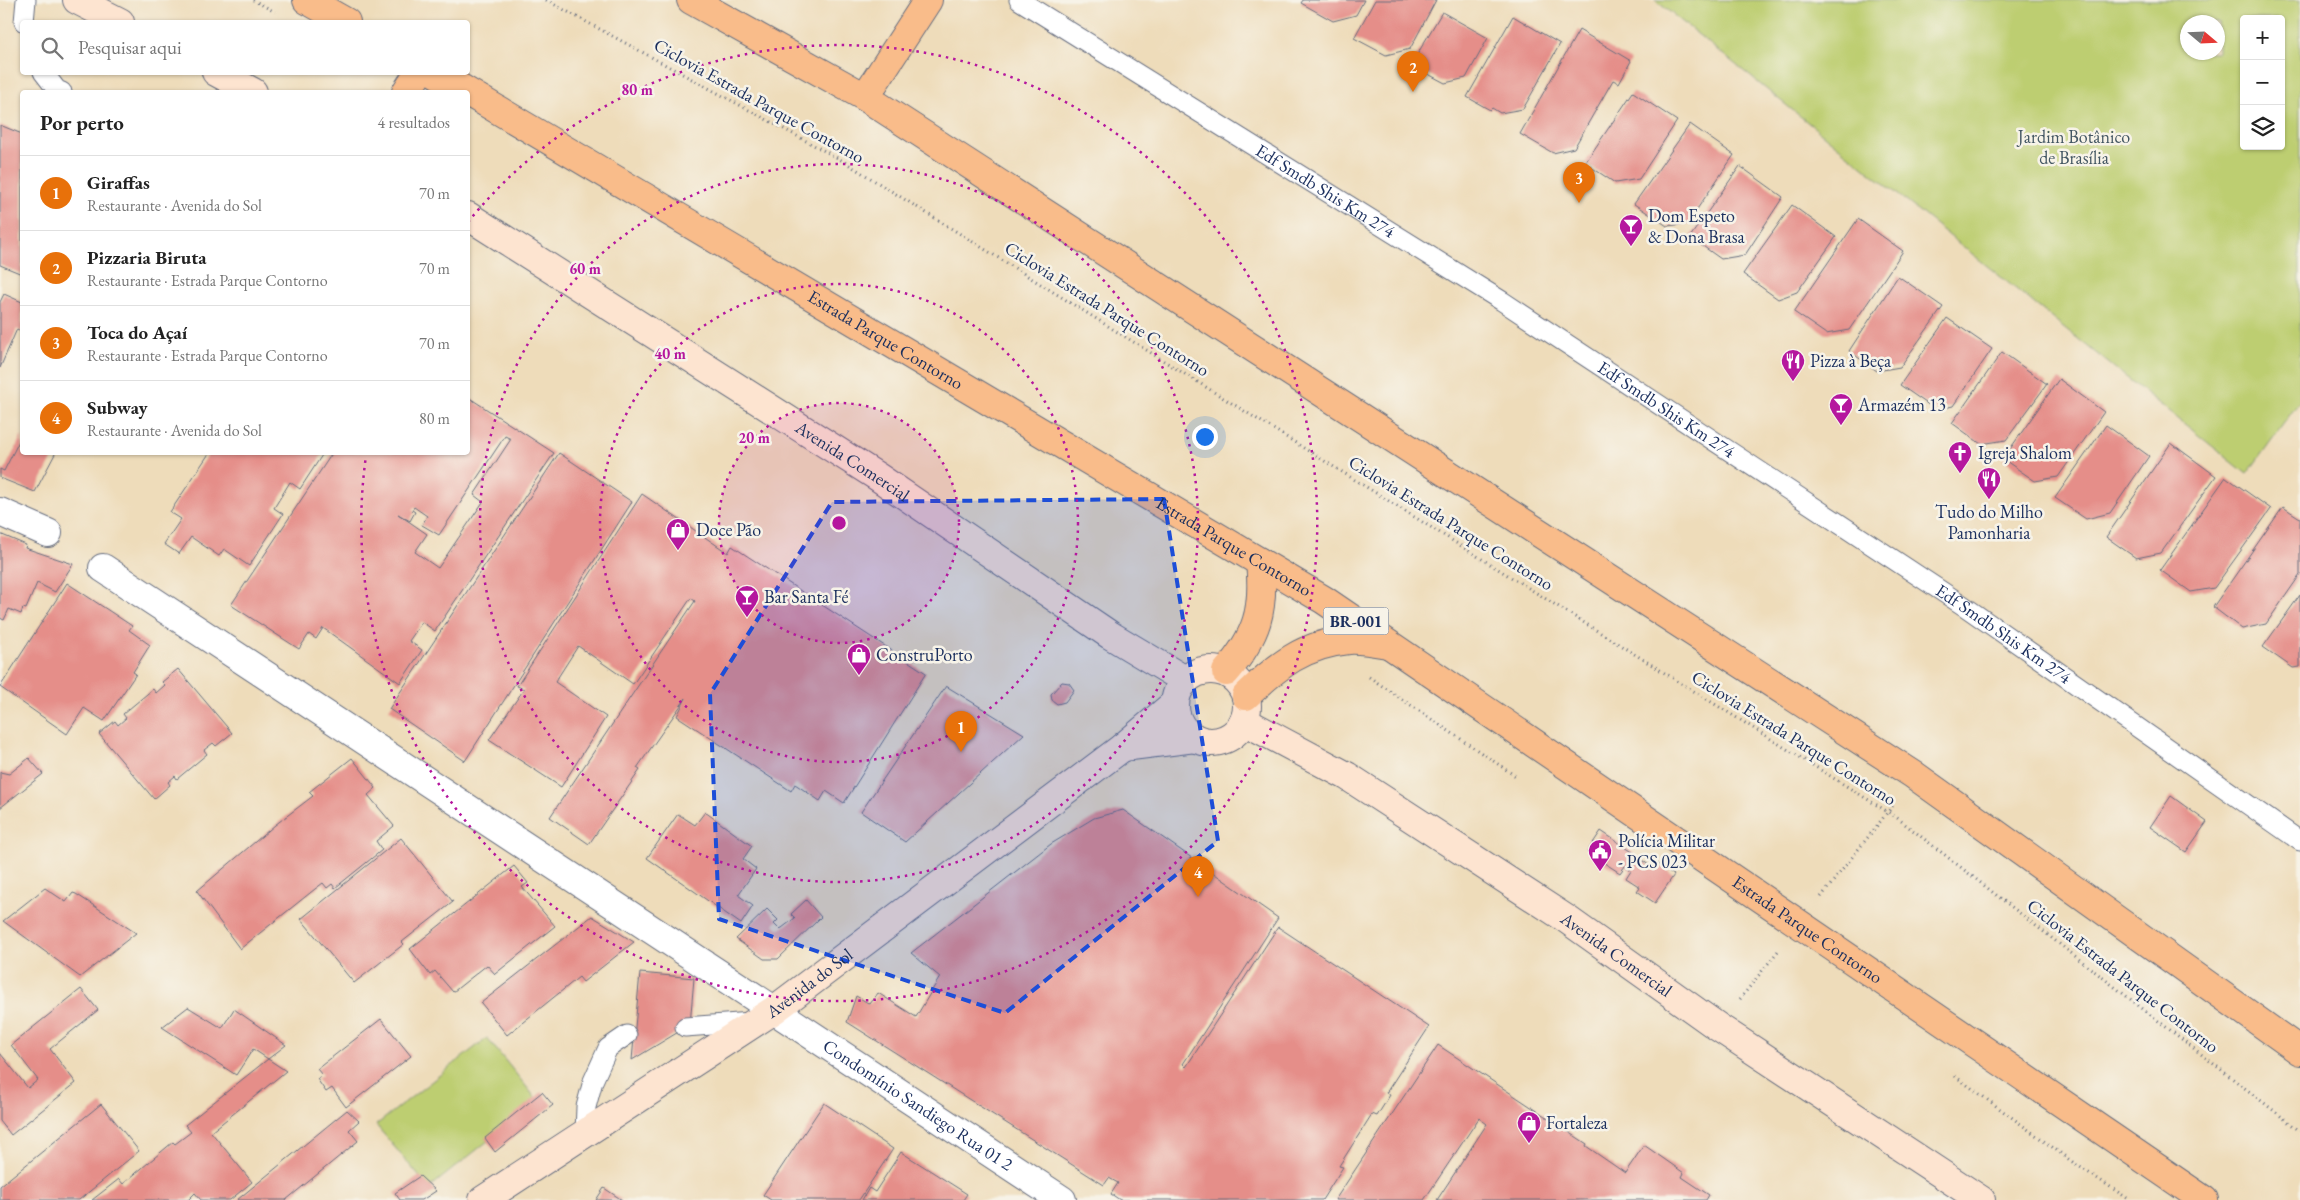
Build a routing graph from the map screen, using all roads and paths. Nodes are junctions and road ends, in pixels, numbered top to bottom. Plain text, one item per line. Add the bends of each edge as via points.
1 (26, 0) edge
2 (77, 0) edge
3 (307, 0) edge
4 (546, 0) edge
5 (691, 0) edge
6 (928, 0) edge
7 (1019, 0) edge
8 (24, 20) edge
9 (116, 20) edge
10 (342, 20) edge
11 (45, 75) edge
12 (222, 75) edge
13 (417, 75) edge
14 (439, 75) edge
15 (57, 90) edge
16 (250, 90) edge
17 (407, 90) edge
18 (464, 90) edge
19 (470, 93) edge
20 (865, 96) junction
21 (470, 217) edge
22 (0, 512) edge
23 (48, 533) dead end
24 (1260, 562) junction
25 (103, 568) dead end
26 (1391, 644) junction
27 (1226, 672) junction
28 (1180, 692) junction
29 (1245, 708) junction
30 (1195, 738) junction
31 (1123, 746) junction
32 (2300, 841) edge
33 (765, 1016) junction
34 (685, 1027) dead end
35 (627, 1035) dead end
36 (2300, 1051) edge
37 (2300, 1131) edge
38 (585, 1134) junction
39 (483, 1200) edge
40 (1062, 1200) edge
41 (1981, 1200) edge
42 (2204, 1200) edge

1 - 8 lane
2 - 9 street
3 - 10 highway
4 - 37 path, Ciclovia Estrada Parque Contorno via 843,161 1896,817
5 - 20 highway
6 - 20 highway
7 - 32 lane, Edf Smdb Shis Km 274 via 1510,306 1964,606
11 - 15 lane
12 - 16 street
13 - 17 highway
14 - 18 highway, Estrada Parque Contorno / BR-001
19 - 24 highway, Estrada Parque Contorno / BR-001
20 - 36 highway via 1914,774
21 - 28 street, Avenida Comercial via 878,477 1110,635
22 - 23 street
24 - 26 highway, Estrada Parque Contorno / BR-001
24 - 27 highway via 1262,604 1257,622 1250,640
25 - 33 street, Condomínio Sandiego Rua 01 2
26 - 29 highway via 1350,640 1321,644 1275,667
26 - 42 highway, Estrada Parque Contorno / BR-001
27 - 28 street via 1204,670
27 - 29 street via 1235,678
28 - 30 street via 1180,724
28 - 31 street, Avenida do Sol
29 - 30 street via 1229,738 1206,742
29 - 41 street, Avenida Comercial via 1565,918 1718,1027
30 - 31 street
31 - 33 street, Avenida do Sol
33 - 34 lane
33 - 38 street, Avenida do Sol
33 - 40 street, Condomínio Sandiego Rua 01 2
35 - 38 lane via 608,1048 586,1107
38 - 39 street, Avenida do Sol

